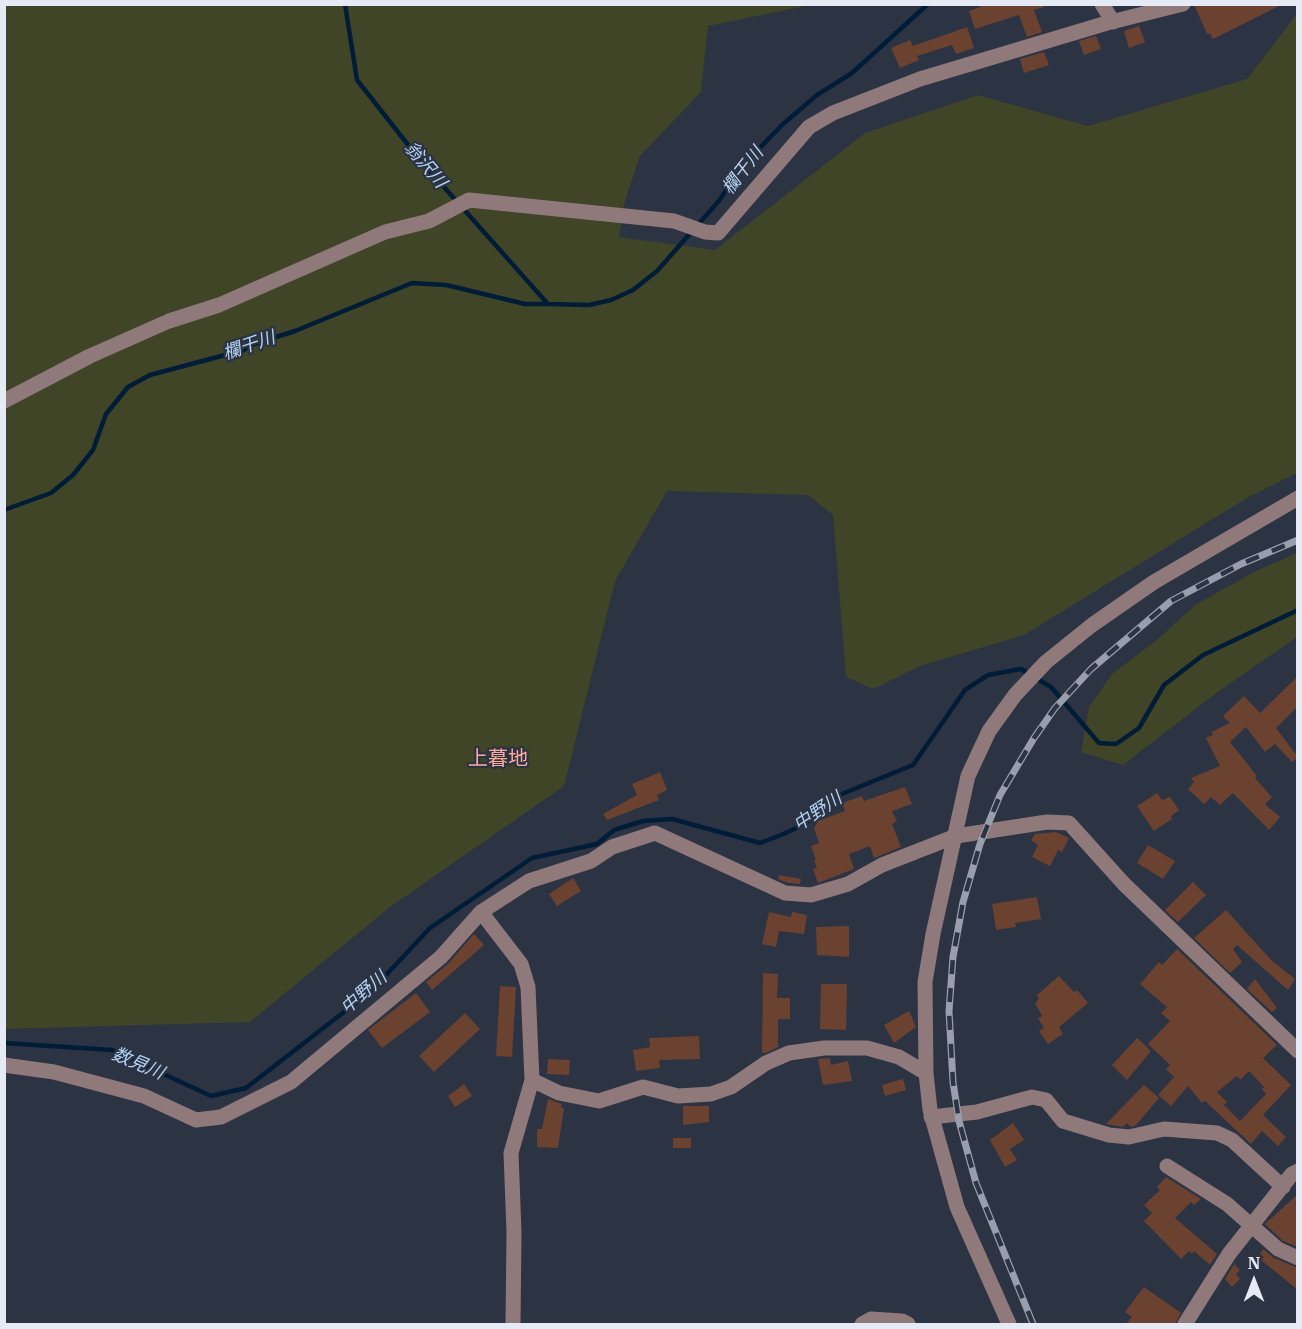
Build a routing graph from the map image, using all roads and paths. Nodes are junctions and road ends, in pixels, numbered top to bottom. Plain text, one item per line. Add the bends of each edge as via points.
1 (1102, 4) edge
2 (1184, 4) edge
3 (1113, 22) junction
4 (4, 401) edge
5 (1298, 498) edge
6 (956, 836) junction
7 (480, 912) junction
8 (1298, 1051) edge
9 (4, 1065) edge
10 (926, 1073) junction
11 (532, 1080) junction
12 (932, 1117) junction
13 (1167, 1166) dead end
14 (1298, 1171) edge
15 (1282, 1187) junction
16 (1252, 1226) junction
17 (1298, 1258) edge
18 (513, 1324) edge
19 (862, 1324) edge
20 (908, 1324) edge
21 (1009, 1324) edge
22 (1185, 1324) edge

1 - 3 street
2 - 3 street
3 - 4 street via 920,79 833,113 808,127 718,234 674,221 469,200 429,221 385,232 219,305 169,321
5 - 6 street via 1154,582 1046,662 989,731 968,776
6 - 7 street via 882,865 848,884 811,895 785,893 655,832 612,847 591,861 529,880
6 - 8 street via 1025,824 1069,823 1124,884
6 - 10 street via 925,982
7 - 9 street via 441,957 291,1082 222,1117 196,1120 144,1096 54,1072
7 - 11 street via 521,964 528,987
10 - 11 street via 899,1057 867,1048 824,1048 774,1059 731,1087 711,1094 678,1096 643,1087 599,1101 559,1093
10 - 12 street
11 - 18 street via 511,1153
12 - 15 street via 977,1112 1032,1096 1046,1100 1063,1121 1109,1135 1129,1137 1164,1129 1217,1133 1232,1140
12 - 21 street via 957,1207
13 - 16 street via 1208,1191
14 - 15 street
15 - 16 street
16 - 17 street via 1278,1249
16 - 22 street via 1229,1254
19 - 20 street via 871,1319

